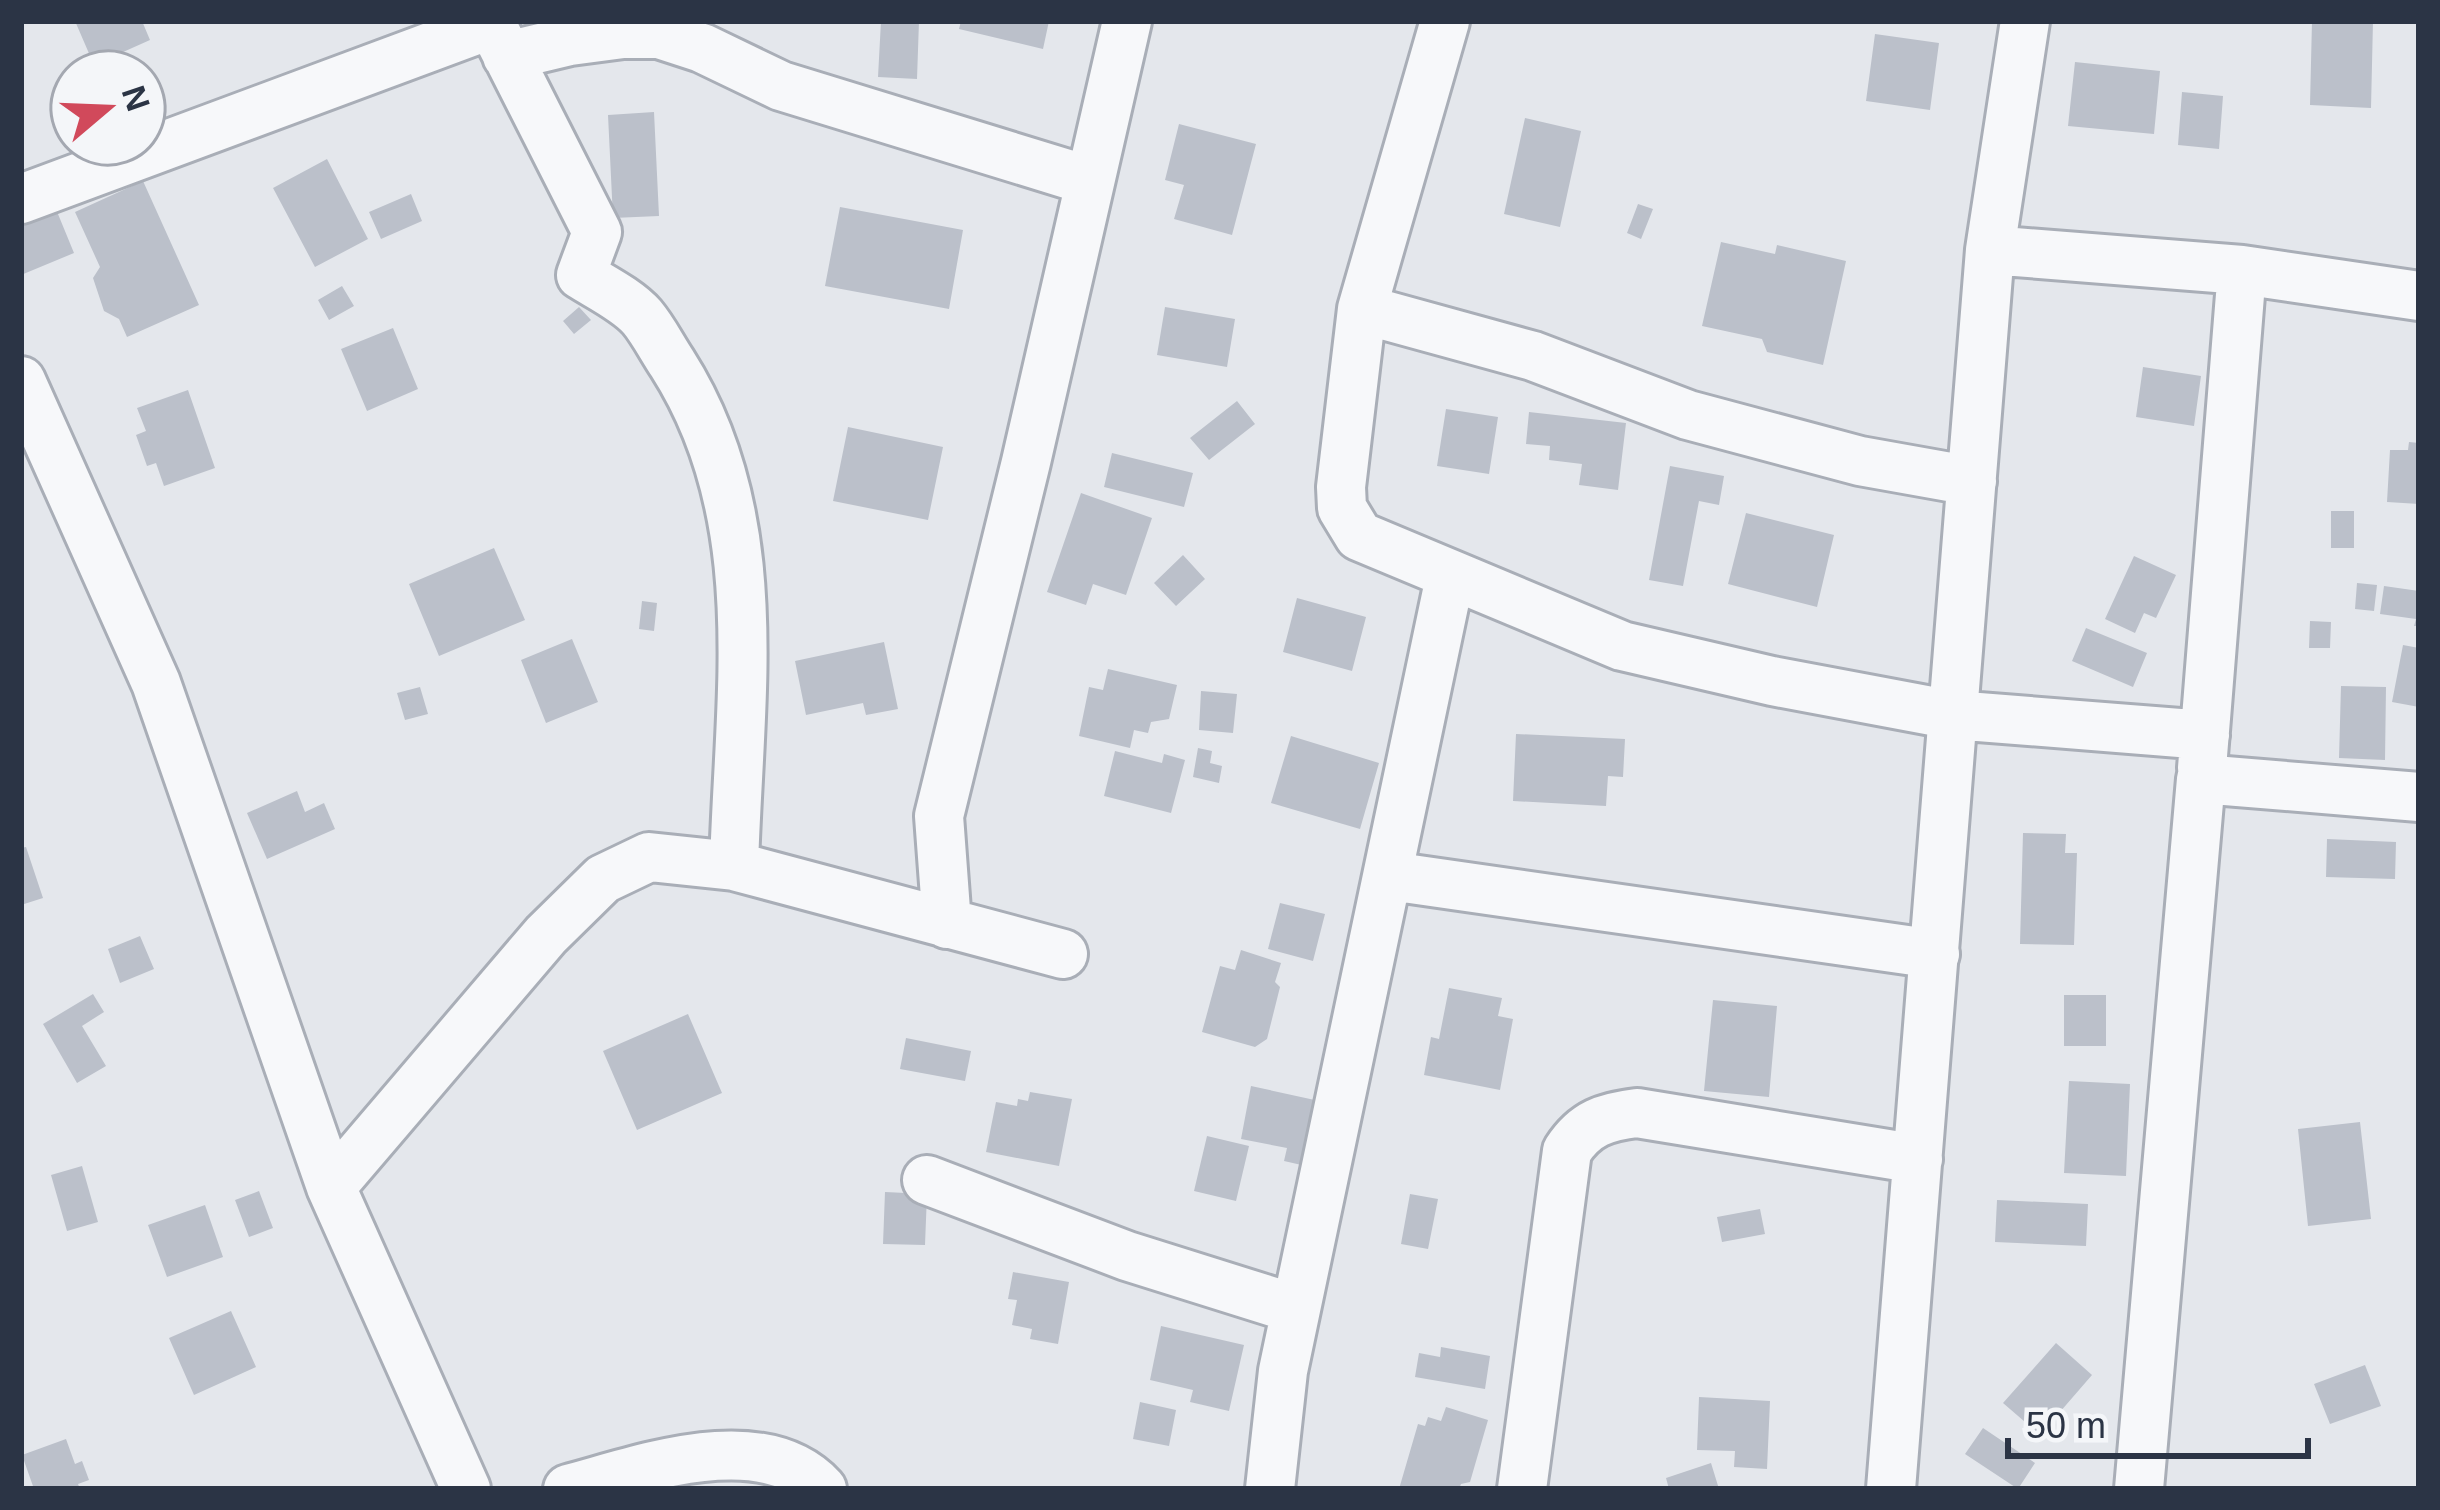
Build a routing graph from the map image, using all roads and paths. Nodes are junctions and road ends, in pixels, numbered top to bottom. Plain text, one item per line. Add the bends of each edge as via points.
1 (1127, 21) edge
2 (1445, 21) edge
3 (2026, 21) edge
4 (624, 27) edge
5 (496, 34) edge
6 (1090, 182) junction
7 (21, 199) edge
8 (1990, 250) junction
9 (2242, 269) junction
10 (2419, 296) edge
11 (1362, 309) junction
12 (21, 381) edge
13 (1972, 481) junction
14 (1450, 577) junction
15 (1953, 715) junction
16 (2203, 757) junction
17 (2419, 797) edge
18 (734, 866) junction
19 (1390, 876) junction
20 (947, 924) junction
21 (1064, 954) dead end
22 (1934, 954) junction
23 (1918, 1159) junction
24 (927, 1180) dead end
25 (331, 1187) junction
26 (1296, 1309) junction
27 (466, 1489) edge
28 (568, 1489) edge
29 (822, 1489) edge
30 (1270, 1489) edge
31 (1522, 1489) edge
32 (1891, 1489) edge
33 (2139, 1489) edge

1 - 6 street
2 - 11 street
3 - 8 street
4 - 5 street
4 - 6 street via 702,48 781,86
5 - 7 street
5 - 18 street via 596,232 581,275 640,314 717,452 743,580
6 - 20 street via 938,816
8 - 9 street
8 - 13 street
9 - 10 street
9 - 16 street
11 - 13 street via 1533,356 1688,415
11 - 14 street via 1342,508 1359,536
12 - 25 street via 156,682
13 - 15 street
14 - 15 street via 1622,646
14 - 19 street
15 - 16 street
15 - 22 street
16 - 17 street
16 - 33 street
18 - 20 street
18 - 25 street via 649,857 603,878
19 - 22 street
19 - 26 street
20 - 21 street
22 - 23 street
23 - 31 street via 1637,1113 1578,1134 1567,1151
23 - 32 street
24 - 26 street
25 - 27 street
26 - 30 street
28 - 29 street via 683,1458 769,1457

